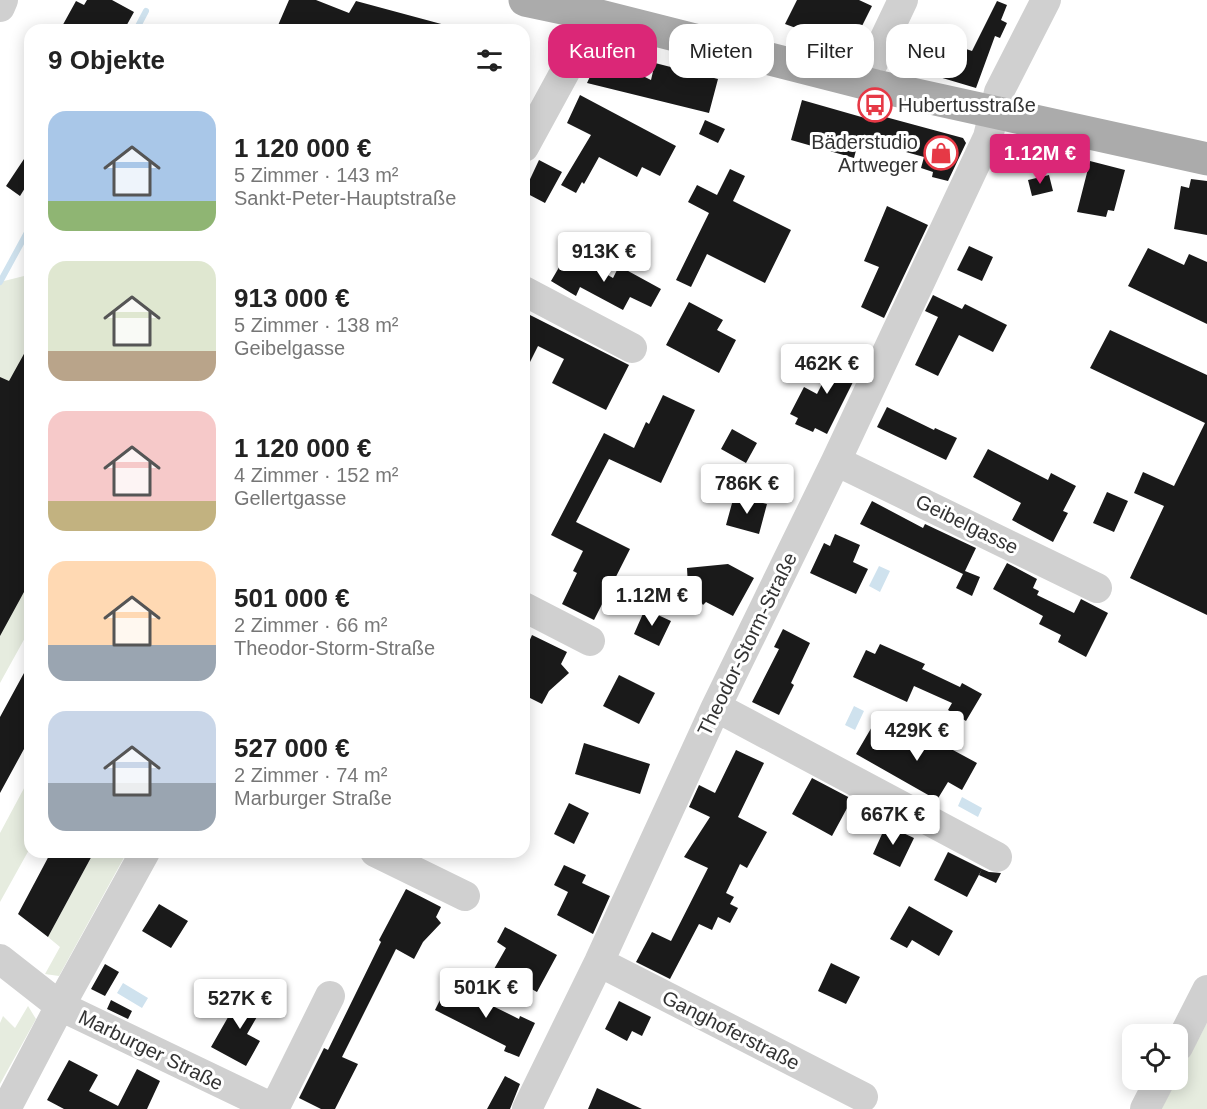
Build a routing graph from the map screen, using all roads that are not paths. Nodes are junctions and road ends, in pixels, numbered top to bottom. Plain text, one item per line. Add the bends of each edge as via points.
1 (3, 0) edge
2 (525, 0) edge
3 (903, 0) edge
4 (1046, 0) edge
5 (0, 7) edge
6 (596, 15) junction
7 (864, 82) junction
8 (994, 112) junction
9 (530, 136) edge
10 (1207, 159) edge
11 (530, 294) edge
12 (632, 348) dead end
13 (836, 461) junction
14 (1097, 588) dead end
15 (530, 610) edge
16 (590, 641) dead end
17 (716, 708) junction
18 (997, 857) dead end
19 (142, 858) edge
20 (387, 858) edge
21 (465, 896) dead end
22 (0, 959) edge
23 (600, 962) junction
24 (1207, 990) edge
25 (330, 996) dead end
26 (60, 1006) junction
27 (1188, 1027) edge
28 (1155, 1090) edge
29 (863, 1097) dead end
30 (6, 1109) edge
31 (274, 1109) edge
32 (527, 1109) edge
33 (1145, 1109) edge

1 - 5 street
2 - 6 main road
3 - 7 street
4 - 8 street, Theodor-Storm-Straße via 999,92
6 - 7 main road
6 - 9 street
7 - 8 main road
8 - 10 main road
8 - 13 street, Theodor-Storm-Straße via 988,137
11 - 12 street
13 - 14 street, Geibelgasse
13 - 17 street, Theodor-Storm-Straße
15 - 16 street
17 - 18 street
17 - 23 street, Theodor-Storm-Straße
19 - 26 street
20 - 21 street
22 - 26 street
23 - 29 street, Ganghoferstraße
23 - 32 street, Theodor-Storm-Straße
24 - 27 street
25 - 31 street, Marburger Straße
26 - 30 street
26 - 31 street, Marburger Straße
28 - 33 street

